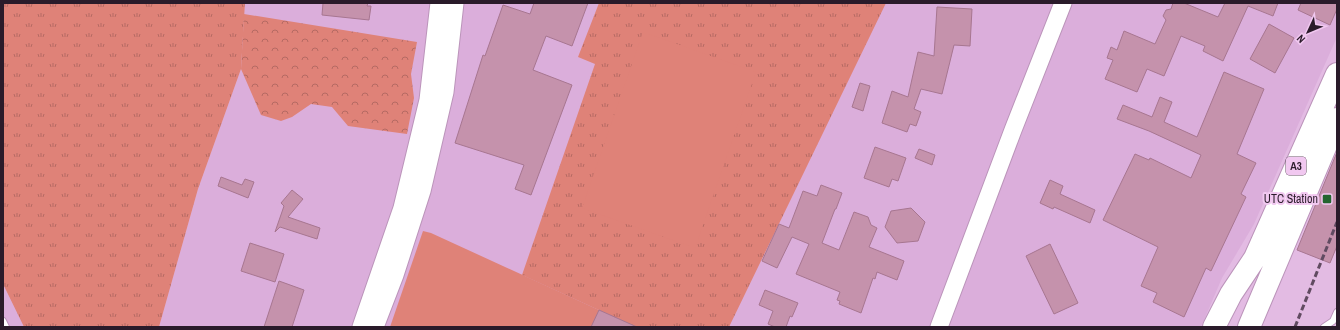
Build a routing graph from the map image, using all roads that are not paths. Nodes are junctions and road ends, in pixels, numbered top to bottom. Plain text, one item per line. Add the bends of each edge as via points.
1 (440, 3) edge
2 (455, 3) edge
3 (1063, 3) edge
4 (1337, 74) edge
5 (1335, 127) edge
6 (1255, 258) junction
7 (1337, 312) edge
8 (3, 321) edge
9 (6, 327) edge
10 (361, 327) edge
11 (374, 327) edge
12 (940, 327) edge
13 (1214, 327) edge
14 (1230, 327) edge
15 (1249, 327) edge
16 (1324, 327) edge

1 - 10 street via 428,100 402,208
2 - 11 street via 445,92 422,191 395,275
3 - 12 street
4 - 6 highway, A3
5 - 15 highway, A3
6 - 13 highway, A3 via 1231,294
6 - 14 highway
7 - 16 lane via 1333,321
8 - 9 lane

